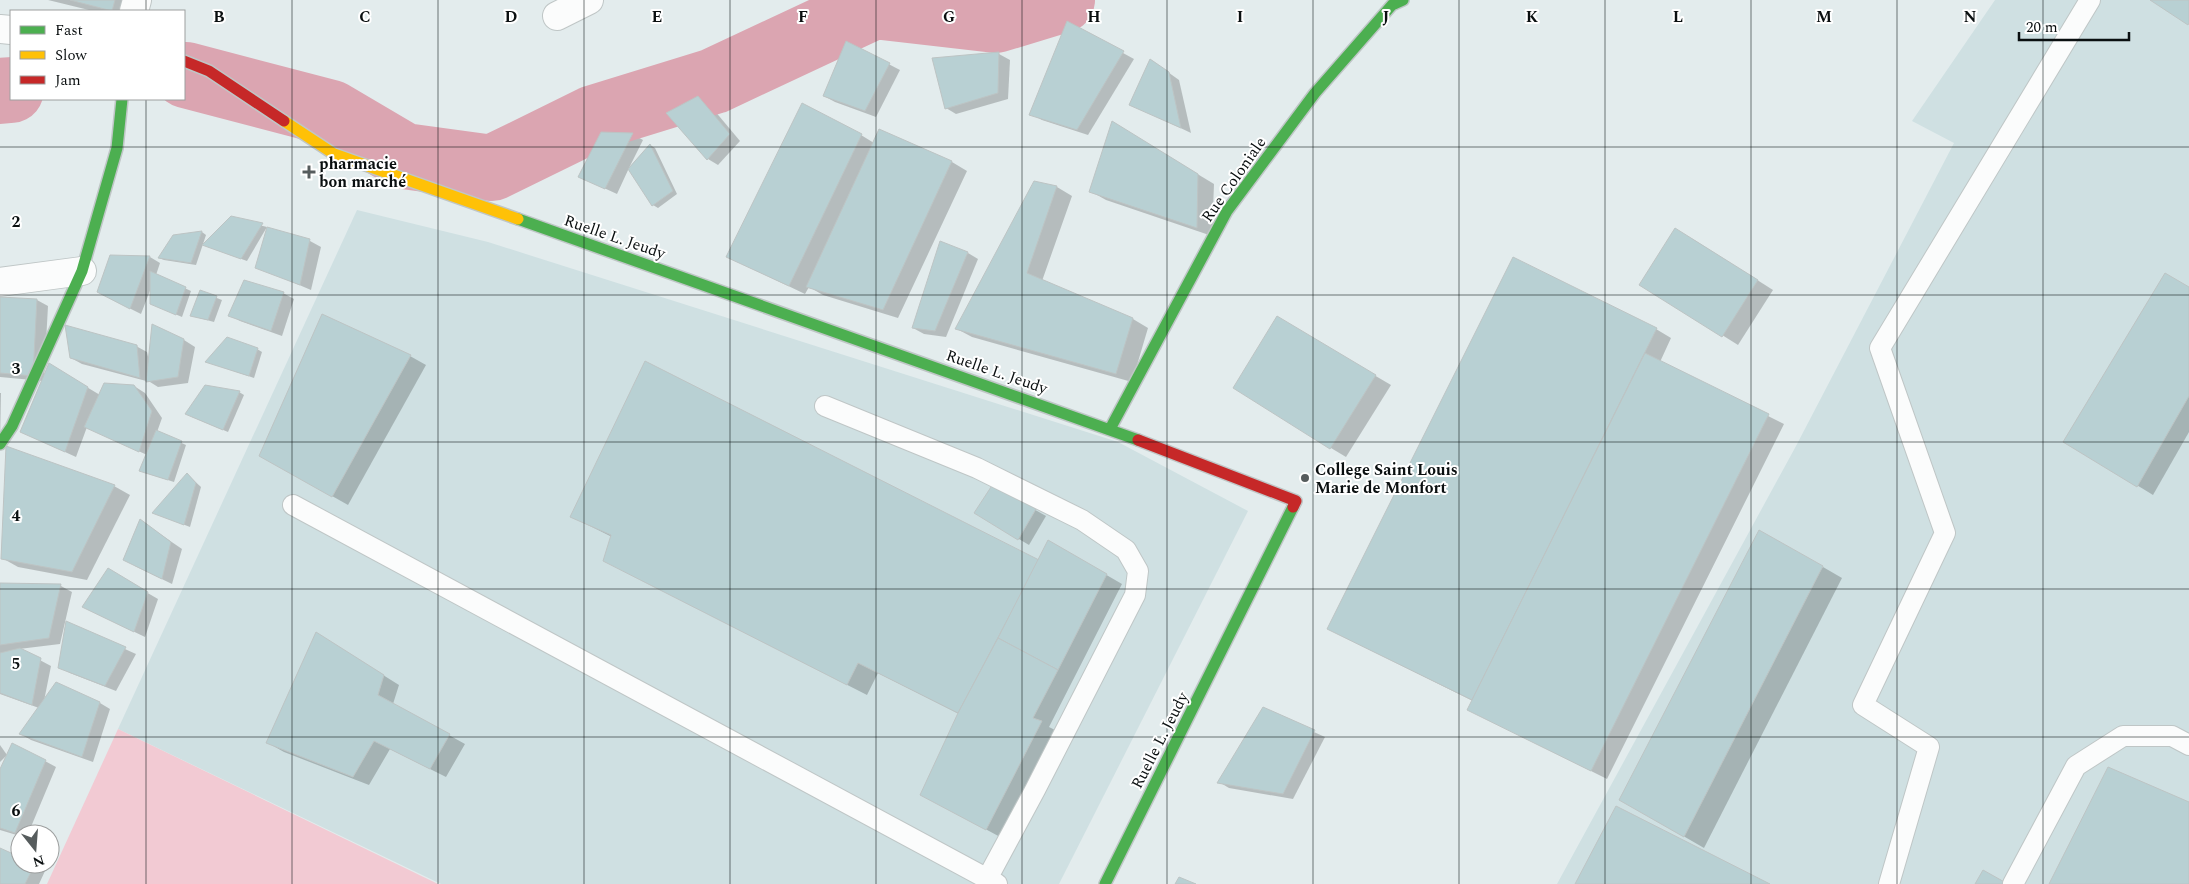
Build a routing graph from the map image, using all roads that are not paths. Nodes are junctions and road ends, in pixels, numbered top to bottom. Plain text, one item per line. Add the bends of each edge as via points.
1 (589, 0) edge
2 (1403, 0) edge
3 (2090, 0) edge
4 (558, 16) dead end
5 (185, 60) edge
6 (122, 100) edge
7 (82, 271) junction
8 (0, 282) edge
9 (825, 406) dead end
10 (1110, 429) junction
11 (0, 444) edge
12 (293, 505) dead end
13 (2189, 745) edge
14 (992, 881) edge
15 (1104, 884) edge
16 (1889, 884) edge
17 (2013, 884) edge

1 - 4 street
2 - 10 street, Rue Coloniale via 1392,4 1315,93 1227,211
3 - 16 lane via 1880,348 1945,533 1863,705 1929,747
5 - 10 street, Ruelle L. Jeudy via 209,71 334,154
6 - 7 street via 117,148
7 - 8 street
7 - 11 street via 12,426
9 - 14 lane via 977,468 1082,520 1126,550 1138,571 1135,595
10 - 15 street, Ruelle L. Jeudy via 1296,501
12 - 14 lane
13 - 17 lane via 2172,736 2123,736 2076,766

